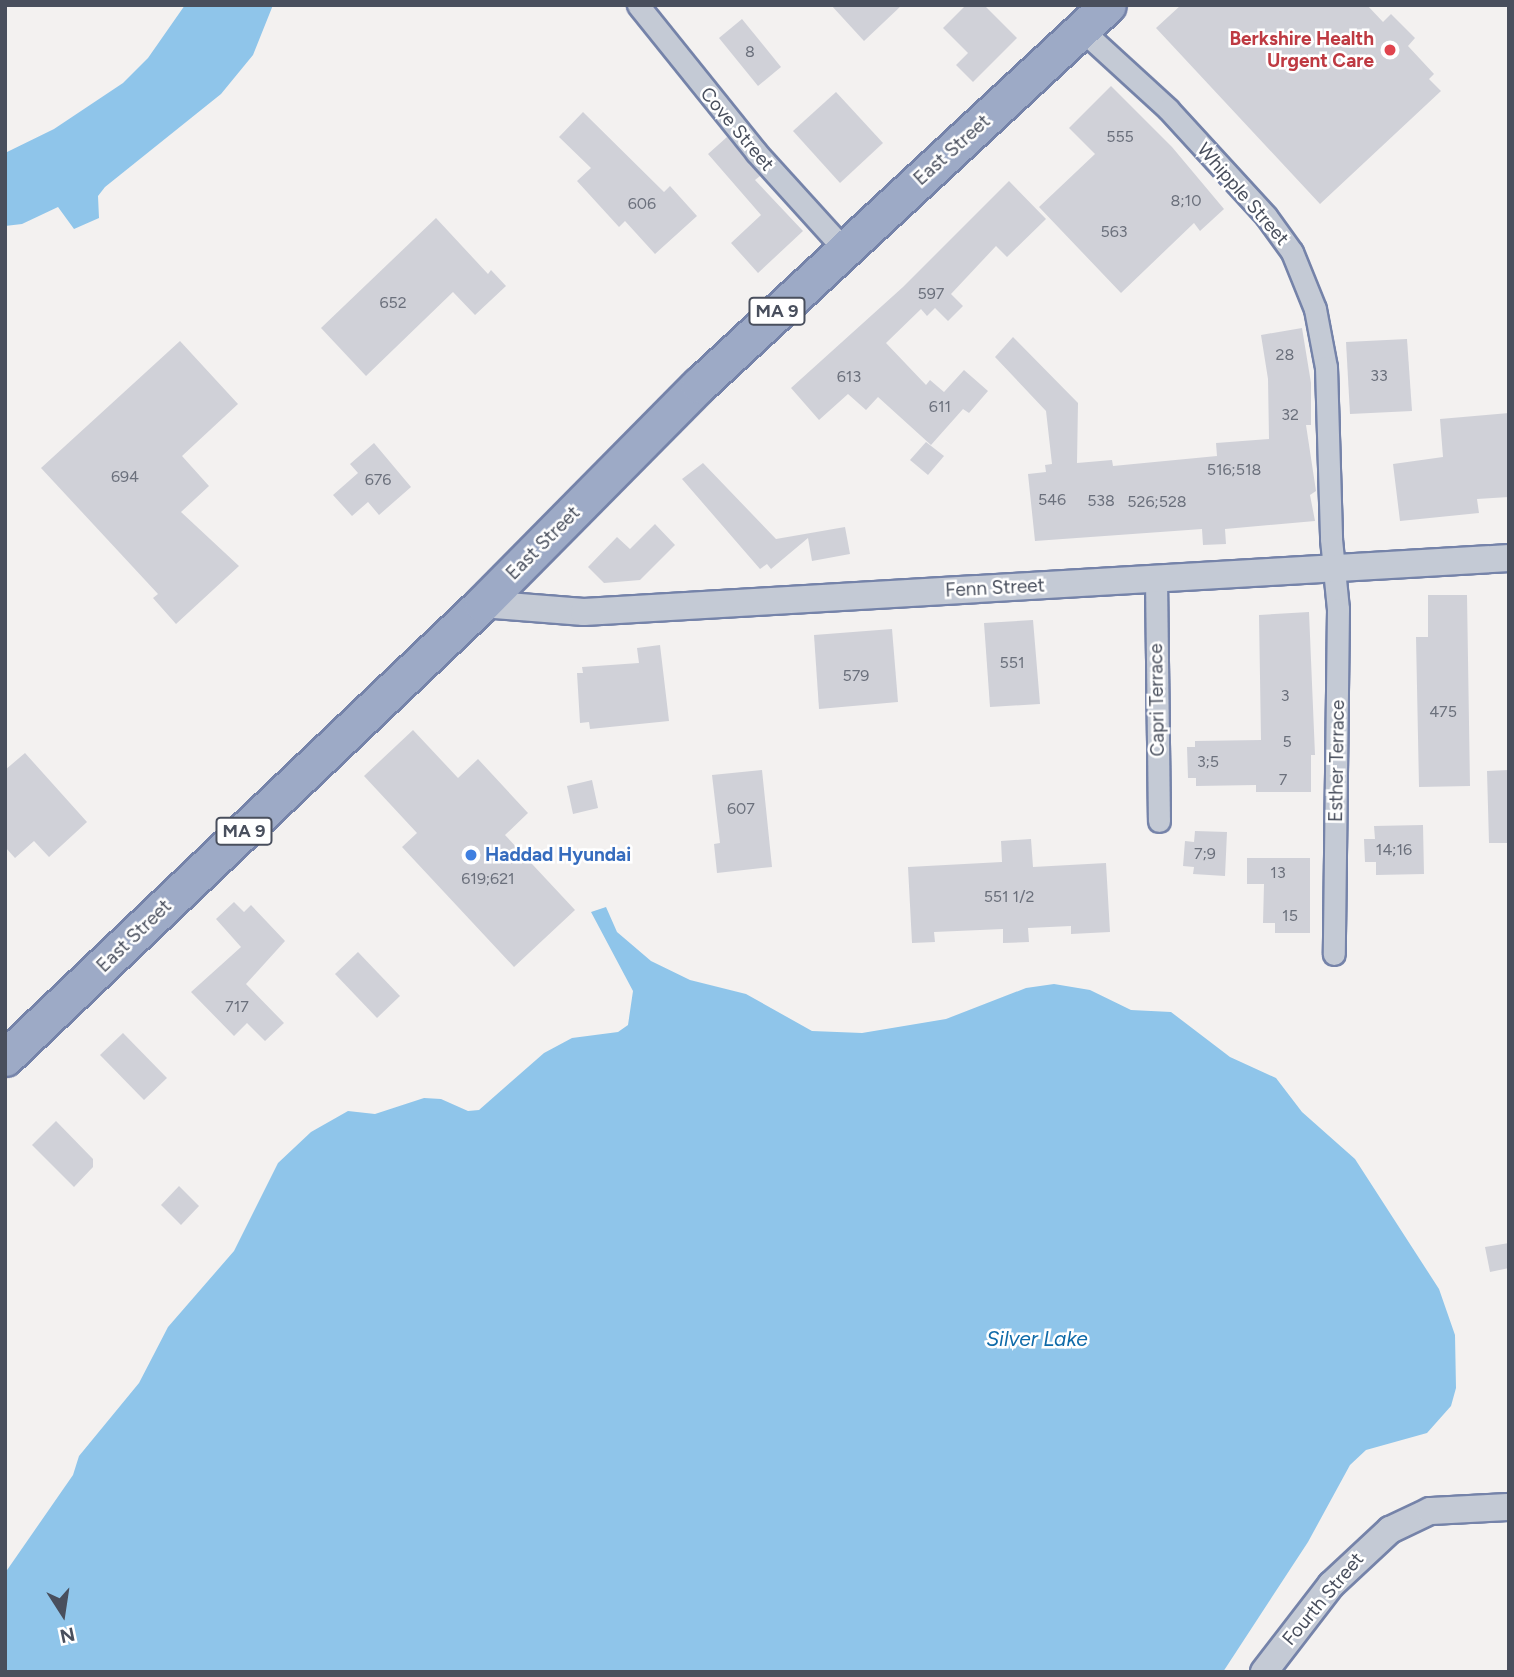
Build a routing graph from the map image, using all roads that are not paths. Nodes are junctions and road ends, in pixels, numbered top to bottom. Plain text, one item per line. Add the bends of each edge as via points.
1 (638, 5) edge
2 (1108, 5) edge
3 (1117, 5) edge
4 (1083, 31) junction
5 (843, 248) junction
6 (1509, 558) edge
7 (1334, 567) junction
8 (1156, 578) junction
9 (482, 604) junction
10 (1159, 821) dead end
11 (1334, 954) dead end
12 (5, 1058) edge
13 (1509, 1507) edge
14 (1264, 1672) edge

1 - 5 street, Cove Street via 756,152
2 - 4 highway, East Street / MA 9
3 - 4 highway, East Street / MA 9
4 - 5 highway, East Street / MA 9
4 - 7 street, Whipple Street via 1168,110 1266,216 1292,252 1315,309 1326,367
5 - 9 highway, East Street / MA 9 via 699,385
6 - 7 street, Fenn Street
7 - 8 street, Fenn Street
7 - 11 street, Esther Terrace via 1338,609
8 - 9 street, Fenn Street via 584,612
8 - 10 street, Capri Terrace
9 - 12 highway, East Street / MA 9
13 - 14 street, Fourth Street via 1430,1511 1390,1530 1331,1585

